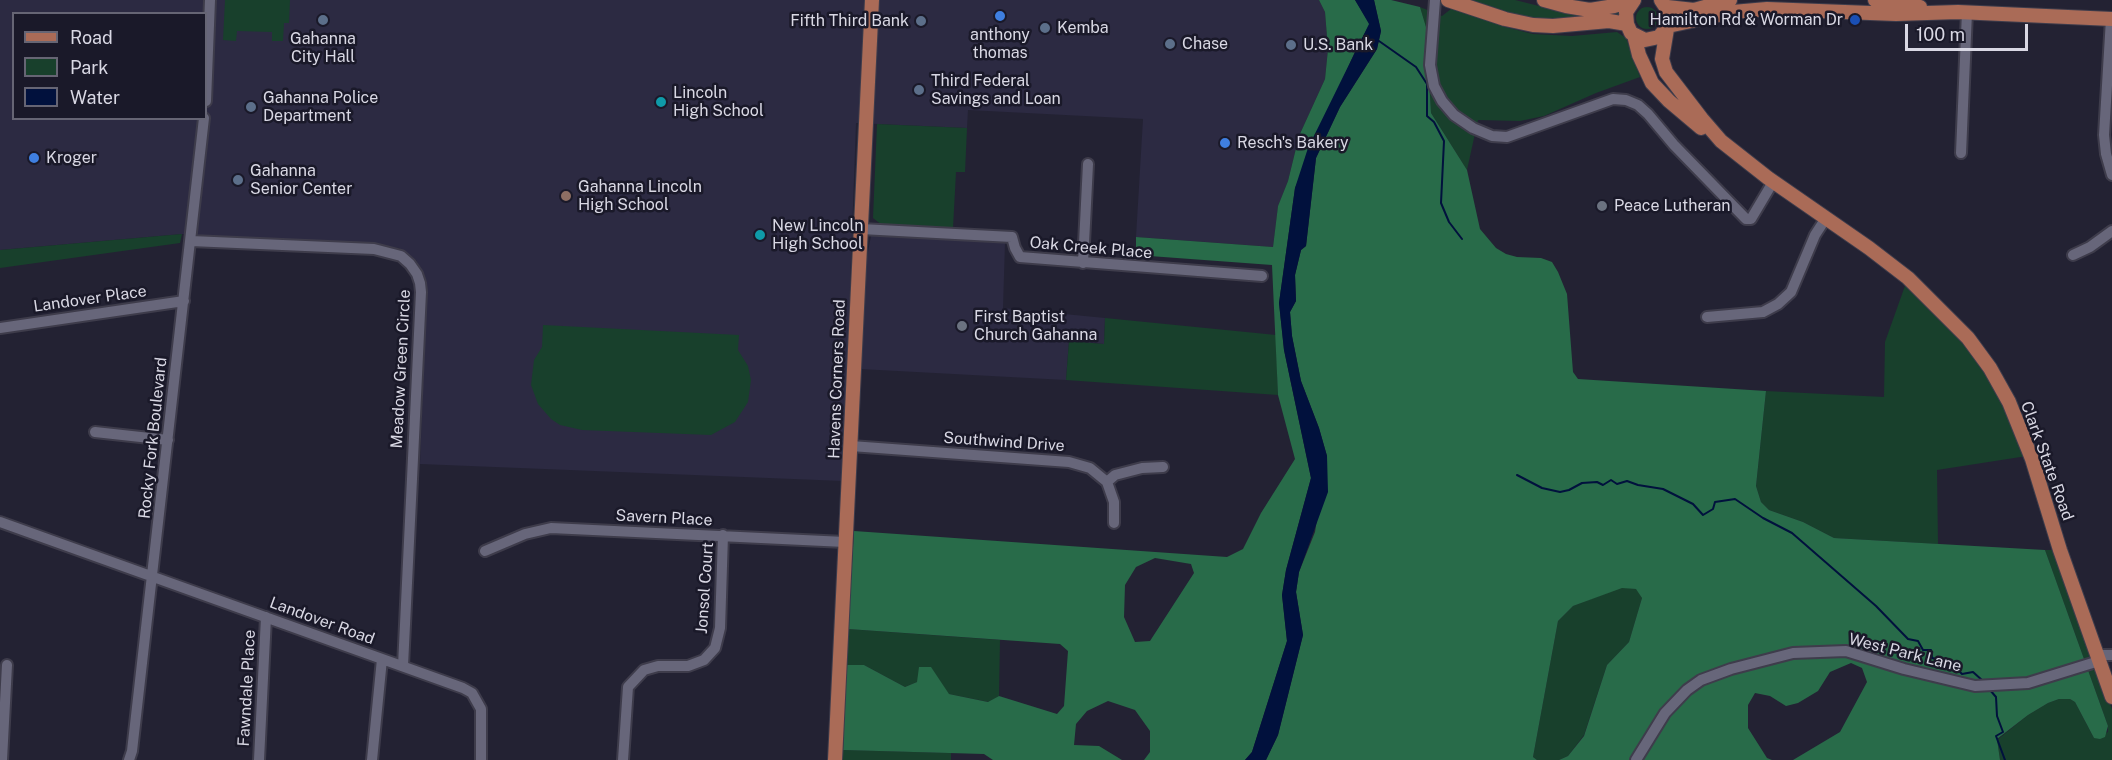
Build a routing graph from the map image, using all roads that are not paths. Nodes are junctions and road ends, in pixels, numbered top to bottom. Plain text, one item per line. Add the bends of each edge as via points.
1 (210, 0) edge
2 (872, 0) edge
3 (1436, 0) edge
4 (1448, 0) edge
5 (1544, 0) edge
6 (1634, 0) edge
7 (1711, 0) edge
8 (1730, 0) edge
9 (1875, 0) edge
10 (1667, 3) edge
11 (1467, 5) edge
12 (1810, 5) edge
13 (1962, 12) junction
14 (2111, 19) edge
15 (1631, 31) junction
16 (1665, 31) junction
17 (207, 75) edge
18 (204, 120) edge
19 (1721, 141) junction
20 (1961, 153) dead end
21 (1088, 164) dead end
22 (2112, 176) edge
23 (1773, 182) junction
24 (1826, 218) junction
25 (861, 228) junction
26 (2112, 231) edge
27 (190, 241) junction
28 (2073, 255) dead end
29 (1083, 263) junction
30 (1262, 276) dead end
31 (184, 301) junction
32 (1707, 317) dead end
33 (0, 328) edge
34 (95, 432) dead end
35 (168, 440) junction
36 (851, 446) junction
37 (1163, 467) dead end
38 (1107, 482) junction
39 (0, 522) edge
40 (1114, 524) dead end
41 (723, 535) junction
42 (846, 542) junction
43 (485, 551) dead end
44 (153, 576) junction
45 (266, 617) junction
46 (2112, 655) edge
47 (2098, 658) junction
48 (382, 659) junction
49 (7, 664) dead end
50 (403, 666) junction
51 (2112, 697) edge
52 (2, 760) edge
53 (129, 760) edge
54 (259, 760) edge
55 (372, 760) edge
56 (481, 760) edge
57 (622, 760) edge
58 (835, 760) edge
59 (1636, 760) edge

1 - 17 street
2 - 25 main road, Havens Corners Road
3 - 23 street via 1430,65 1434,86 1454,115 1473,128 1507,137 1614,99 1626,100 1648,114 1746,219 1751,219
4 - 11 main road
5 - 6 main road via 1590,10
6 - 15 main road via 1626,12
7 - 10 main road via 1691,5
8 - 10 main road via 1694,10
9 - 13 main road
10 - 16 main road, Clark State Road via 1670,16
11 - 15 main road via 1492,19 1529,29 1573,31 1614,27
12 - 13 main road via 1896,14
12 - 16 main road via 1742,11
13 - 14 main road
13 - 20 street
14 - 22 street via 2104,135
15 - 16 main road via 1645,40
15 - 19 main road, Clark State Road via 1652,82 1669,101
16 - 19 main road, Clark State Road via 1666,72
18 - 27 street, Rocky Fork Boulevard
19 - 23 main road, Clark State Road
21 - 29 street
23 - 24 main road, Clark State Road
24 - 32 street via 1791,292 1778,304 1762,312
24 - 47 main road, Clark State Road via 1908,278 1968,338 1990,368 2009,402 2032,459
25 - 29 street, Oak Creek Place via 1012,237 1020,257
25 - 36 main road, Havens Corners Road
26 - 28 street
27 - 31 street, Rocky Fork Boulevard
27 - 50 street, Meadow Green Circle via 374,249 401,256 417,274 421,292
29 - 30 street, Oak Creek Place
31 - 33 street, Landover Place
31 - 35 street, Rocky Fork Boulevard
34 - 35 street
35 - 44 street, Rocky Fork Boulevard
36 - 38 street, Southwind Drive via 1069,462 1090,468
36 - 42 main road, Havens Corners Road
37 - 38 street via 1115,475
38 - 40 street via 1114,502
39 - 44 street
41 - 42 street, Savern Place
41 - 43 street, Savern Place via 551,528
41 - 57 street, Jonsol Court via 720,628 715,648 704,660 688,666 644,670 628,687
42 - 58 main road, Havens Corners Road
44 - 45 street, Landover Road
44 - 53 street, Rocky Fork Boulevard
45 - 48 street, Landover Road
45 - 54 street, Fawndale Place
46 - 47 street, West Park Lane
47 - 51 main road, Clark State Road
47 - 59 street, West Park Lane via 2028,683 1975,686 1846,651 1793,653 1701,680 1665,713
48 - 50 street, Landover Road
48 - 55 street
49 - 52 street
50 - 56 street, Landover Road via 462,688 478,700 482,717

